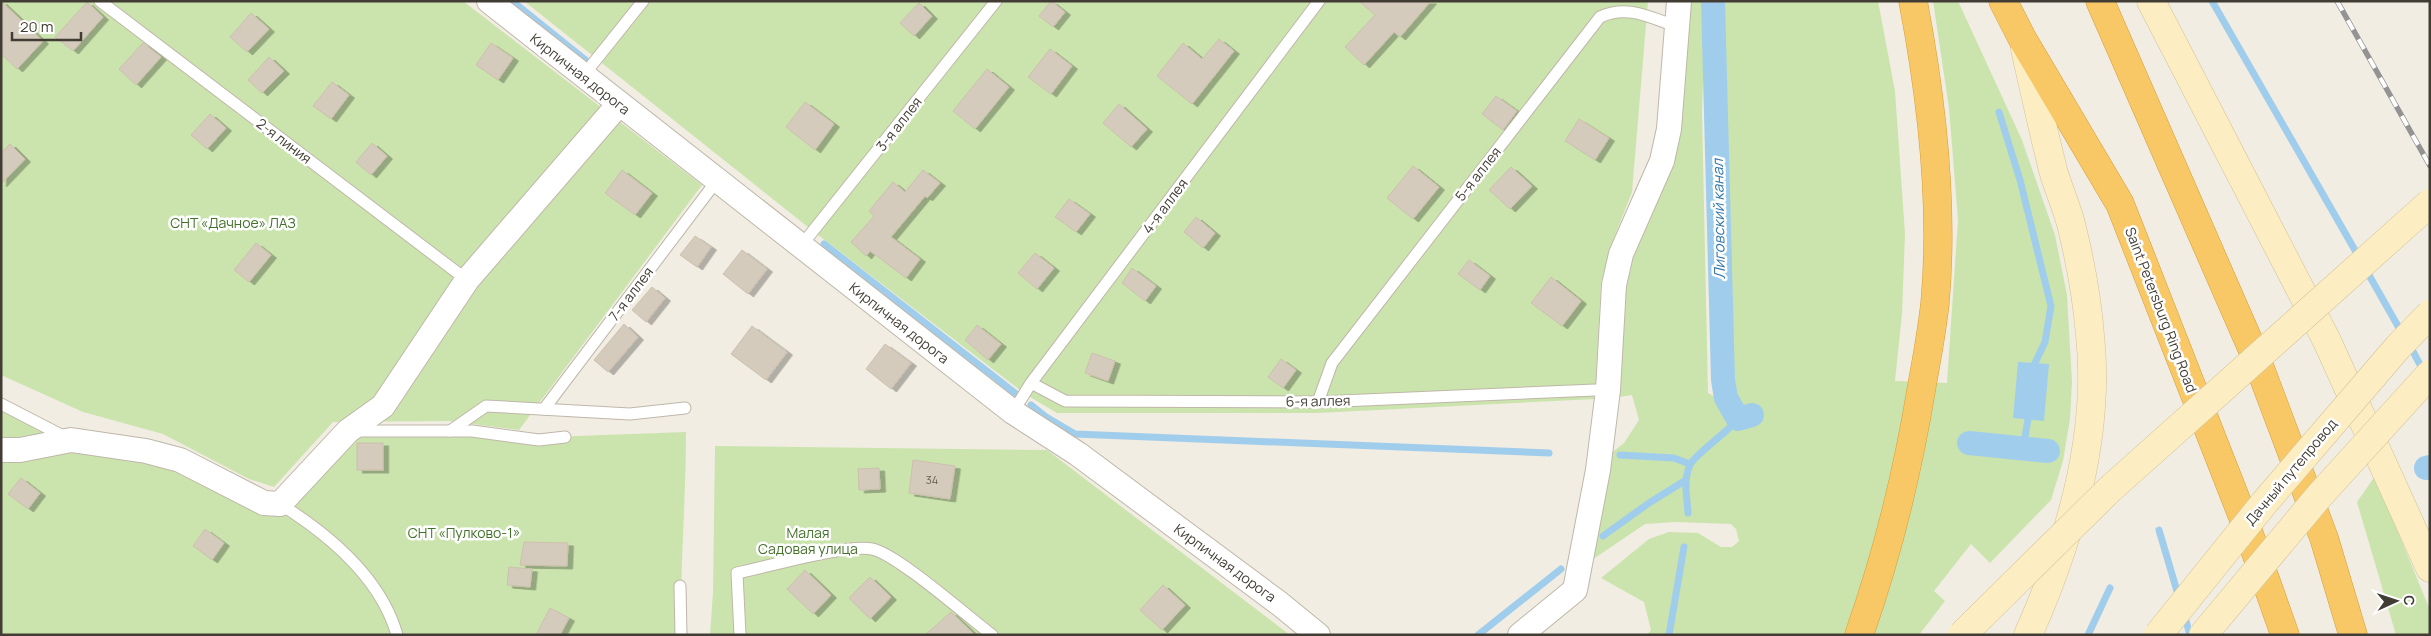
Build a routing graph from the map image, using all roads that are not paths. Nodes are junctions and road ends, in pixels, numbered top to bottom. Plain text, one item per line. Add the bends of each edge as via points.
1 (100, 1) edge
2 (489, 1) edge
3 (643, 1) edge
4 (996, 1) edge
5 (1319, 1) edge
6 (1679, 1) edge
7 (1913, 1) edge
8 (2004, 1) edge
9 (2100, 1) edge
10 (2151, 1) edge
11 (1678, 27) junction
12 (2023, 40) junction
13 (583, 76) junction
14 (619, 104) junction
15 (718, 179) junction
16 (2430, 203) edge
17 (801, 246) junction
18 (467, 280) junction
19 (2430, 314) edge
20 (2430, 374) edge
21 (1031, 383) junction
22 (1602, 390) junction
23 (1318, 402) junction
24 (1, 404) edge
25 (685, 408) dead end
26 (544, 409) junction
27 (1013, 412) junction
28 (348, 431) junction
29 (450, 431) junction
30 (565, 437) dead end
31 (71, 440) junction
32 (1, 450) edge
33 (280, 504) junction
34 (2430, 568) edge
35 (680, 586) dead end
36 (397, 635) edge
37 (681, 635) edge
38 (740, 635) edge
39 (992, 635) edge
40 (1318, 635) edge
41 (1520, 635) edge
42 (1859, 635) edge
43 (1962, 635) edge
44 (2028, 635) edge
45 (2158, 635) edge
46 (2203, 635) edge
47 (2285, 635) edge
48 (2353, 635) edge

1 - 18 lane, 2-я линия
2 - 13 street, Кирпичная дорога
3 - 13 lane
4 - 17 lane, 3-я аллея
5 - 21 lane, 4-я аллея
6 - 11 street
7 - 42 highway via 1936,171 1938,238 1935,303 1896,516 1877,586
8 - 12 highway, Saint Petersburg Ring Road
9 - 48 highway via 2257,360 2324,538
10 - 34 main road via 2327,341
11 - 22 street via 1669,129 1662,161 1621,254 1614,286
11 - 23 lane, 5-я аллея via 1628,10 1613,11 1600,17 1332,363
12 - 44 main road via 2070,222 2091,337 2091,409 2082,474 2063,542
12 - 47 highway, Saint Petersburg Ring Road via 2120,204 2246,525
13 - 14 street, Кирпичная дорога
14 - 15 street, Кирпичная дорога
14 - 18 street
15 - 17 street, Кирпичная дорога
15 - 26 lane, 7-я аллея
16 - 43 main road, bridge via 2110,490
17 - 27 street, Кирпичная дорога
18 - 28 street via 383,406
19 - 45 main road, Дачный путепровод, bridge via 2265,502
20 - 46 main road, bridge via 2320,495
21 - 23 lane, 6-я аллея via 1064,401
21 - 27 lane, 4-я аллея
22 - 23 lane, 6-я аллея
22 - 41 street via 1598,470 1575,590
24 - 31 lane
25 - 26 lane via 630,414
26 - 29 lane via 486,406
27 - 40 street, Кирпичная дорога via 1078,454
28 - 29 lane
28 - 33 street
29 - 30 lane via 539,440
31 - 32 street via 20,450
31 - 33 street via 146,451 180,460 264,503
33 - 36 lane via 308,521 356,567 382,599
35 - 37 lane
38 - 39 lane via 737,573 844,550 881,552

